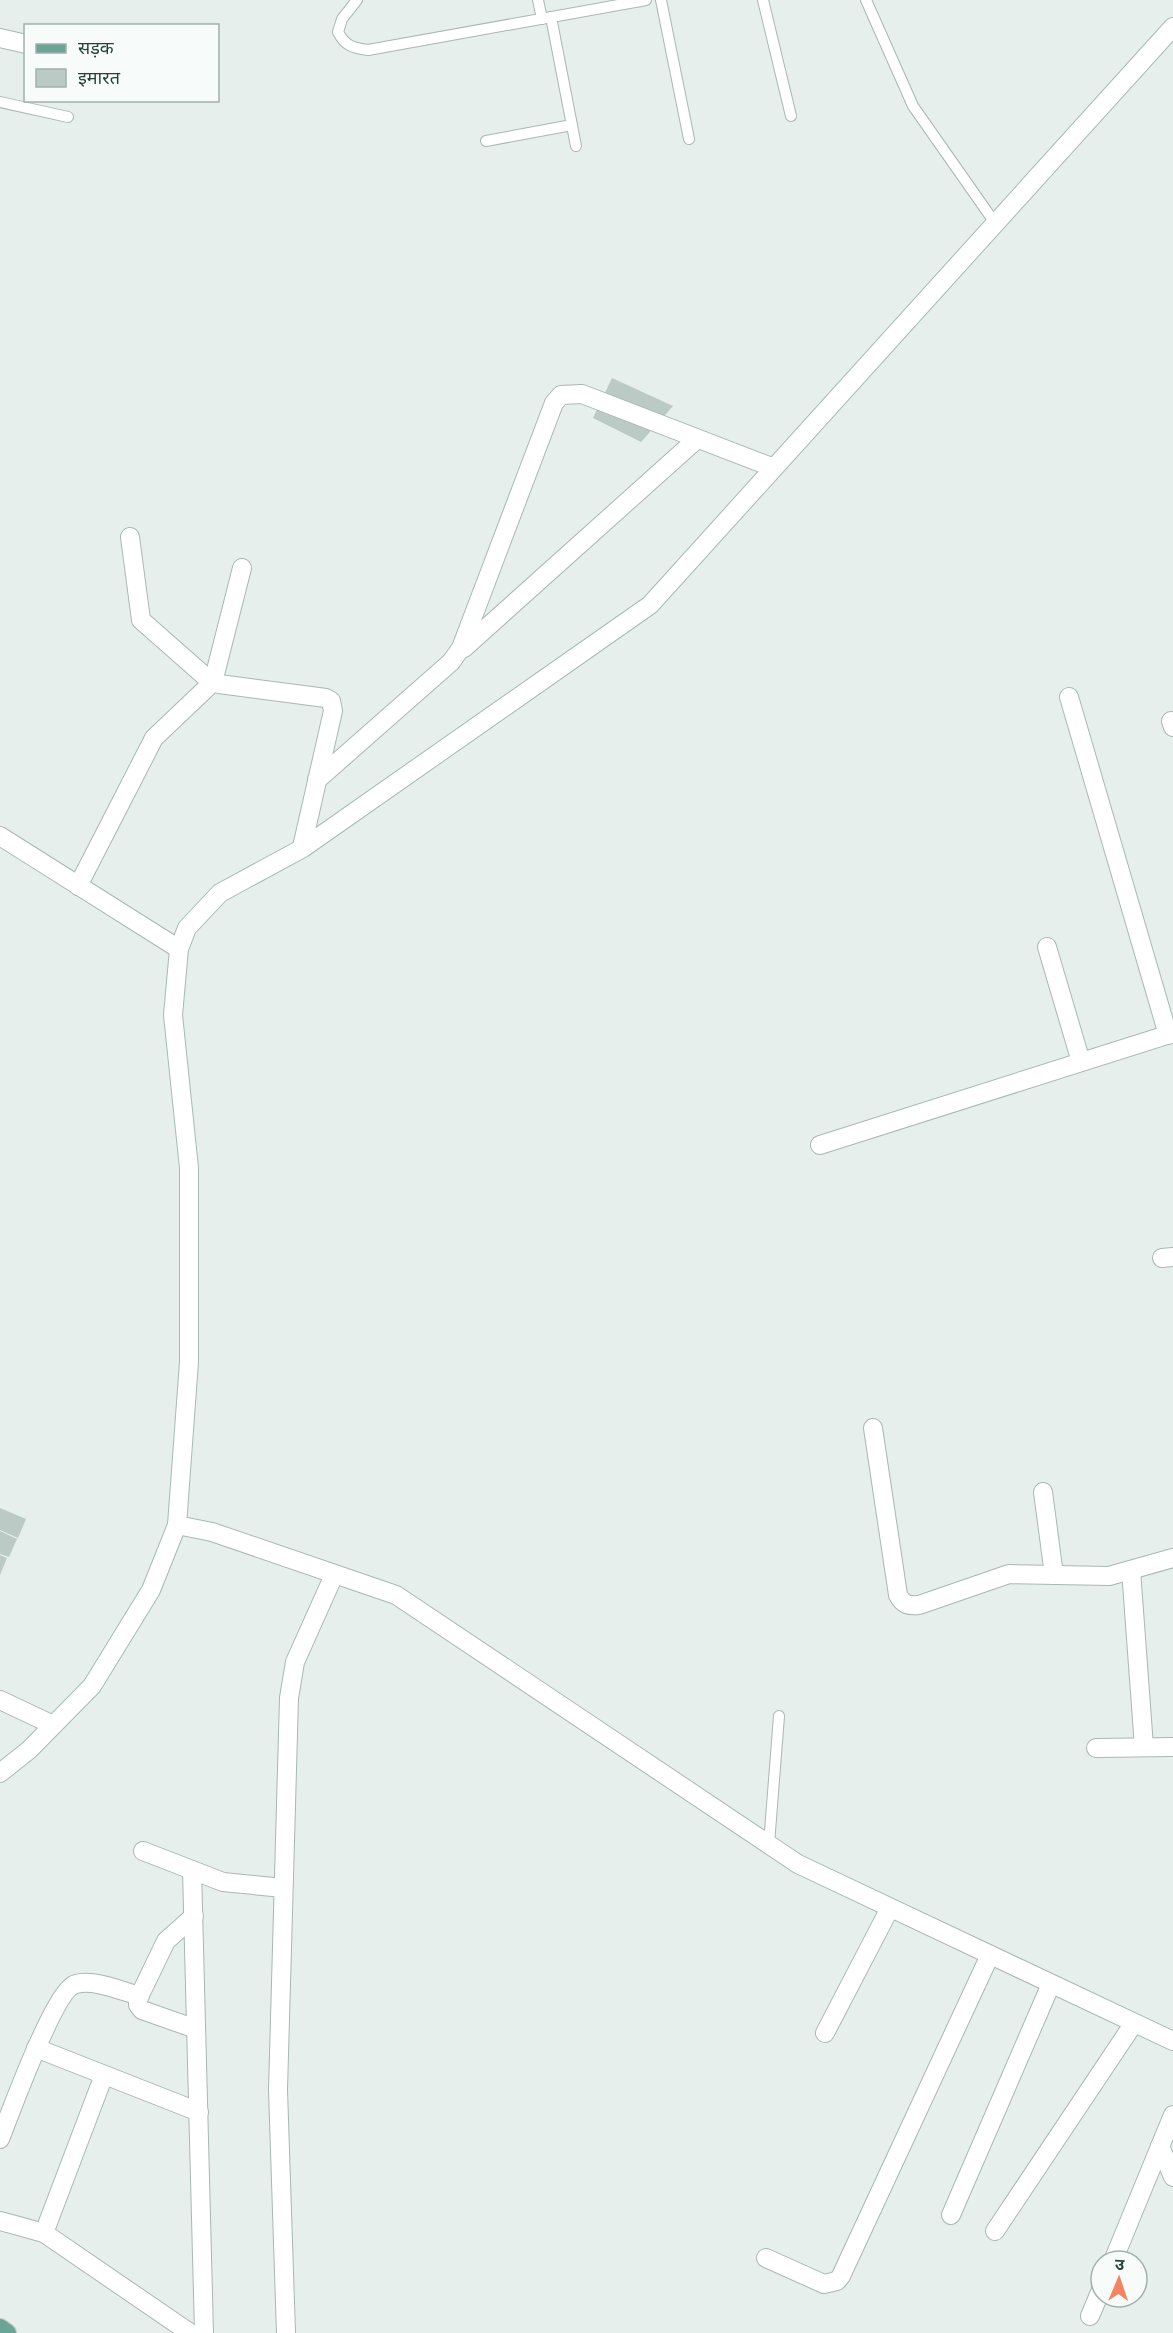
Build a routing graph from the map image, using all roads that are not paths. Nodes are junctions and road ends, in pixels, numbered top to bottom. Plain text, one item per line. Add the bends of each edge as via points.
1 (357, 0) edge
2 (538, 0) edge
3 (646, 0) edge
4 (662, 0) edge
5 (763, 0) edge
6 (866, 0) edge
7 (547, 18) junction
8 (1173, 27) edge
9 (24, 44) edge
10 (1, 45) edge
11 (0, 102) edge
12 (791, 116) dead end
13 (68, 117) dead end
14 (572, 125) junction
15 (689, 140) dead end
16 (486, 141) dead end
17 (576, 146) dead end
18 (996, 223) junction
19 (697, 439) junction
20 (774, 468) junction
21 (130, 537) dead end
22 (242, 568) dead end
23 (454, 658) junction
24 (213, 682) junction
25 (1069, 697) dead end
26 (317, 780) junction
27 (0, 836) edge
28 (302, 847) junction
29 (78, 886) junction
30 (1047, 948) dead end
31 (178, 950) junction
32 (1171, 1034) edge
33 (1081, 1062) junction
34 (820, 1145) dead end
35 (873, 1428) dead end
36 (1043, 1492) dead end
37 (177, 1525) junction
38 (1173, 1558) edge
39 (1131, 1570) junction
40 (334, 1575) junction
41 (1054, 1575) junction
42 (0, 1700) edge
43 (779, 1716) dead end
44 (53, 1725) junction
45 (1144, 1747) junction
46 (1173, 1747) edge
47 (1096, 1748) dead end
48 (0, 1773) edge
49 (769, 1844) junction
50 (144, 1851) dead end
51 (192, 1870) junction
52 (283, 1888) junction
53 (890, 1908) junction
54 (194, 1916) junction
55 (990, 1955) junction
56 (1051, 1984) junction
57 (140, 1996) junction
58 (1134, 2023) junction
59 (196, 2029) junction
60 (825, 2033) dead end
61 (1173, 2042) edge
62 (36, 2048) junction
63 (104, 2074) junction
64 (199, 2112) junction
65 (1173, 2115) edge
66 (0, 2139) edge
67 (1161, 2146) junction
68 (1173, 2177) edge
69 (951, 2215) dead end
70 (0, 2221) edge
71 (995, 2231) dead end
72 (44, 2233) junction
73 (1118, 2249) edge
74 (766, 2258) dead end
75 (1093, 2309) edge
76 (1090, 2316) dead end
77 (0, 2328) edge
78 (7, 2333) edge
79 (190, 2333) edge
80 (204, 2333) edge
81 (286, 2333) edge

1 - 7 lane via 342,18 338,32 343,42 368,50
2 - 7 lane
3 - 7 lane
4 - 15 lane
5 - 12 lane
6 - 18 lane via 913,106
7 - 14 lane
8 - 18 street
9 - 10 street
11 - 13 lane
14 - 16 lane
14 - 17 lane
18 - 20 street
19 - 20 street
19 - 23 street
19 - 23 street via 582,394 561,395 554,403 470,630
20 - 28 street via 650,605
21 - 24 street via 141,620
22 - 24 street
23 - 26 street
24 - 26 street via 331,701 333,711
24 - 29 street via 154,738
25 - 32 street
26 - 28 street
27 - 29 street
28 - 31 street via 220,893 187,928
29 - 31 street
30 - 33 street
31 - 37 street via 173,1015 189,1168 189,1362
32 - 33 street
33 - 34 street
35 - 41 street via 902,1603 919,1605 1009,1574
36 - 41 street
37 - 40 street via 212,1532
37 - 44 street via 145,1600 92,1686
38 - 39 street
39 - 41 street via 1103,1576
39 - 45 street
40 - 49 street via 408,1601
40 - 52 street via 291,1678
42 - 44 street
43 - 49 lane
44 - 48 street
45 - 46 street
45 - 47 street
49 - 53 street via 798,1864
50 - 51 street
51 - 52 street via 223,1882
51 - 54 street
52 - 81 street via 278,2090
53 - 55 street
53 - 60 street
54 - 57 street via 166,1941
54 - 59 street
55 - 56 street
55 - 74 street via 841,2276 824,2284
56 - 58 street
56 - 69 street
57 - 59 street via 141,2010
57 - 62 street via 87,1983 69,1986
58 - 61 street
58 - 71 street
59 - 64 street
62 - 63 street
62 - 66 street
63 - 64 street
63 - 72 street
64 - 80 street
65 - 67 street
67 - 68 street
67 - 73 street
70 - 72 street
72 - 79 street
75 - 76 street
77 - 78 main road

